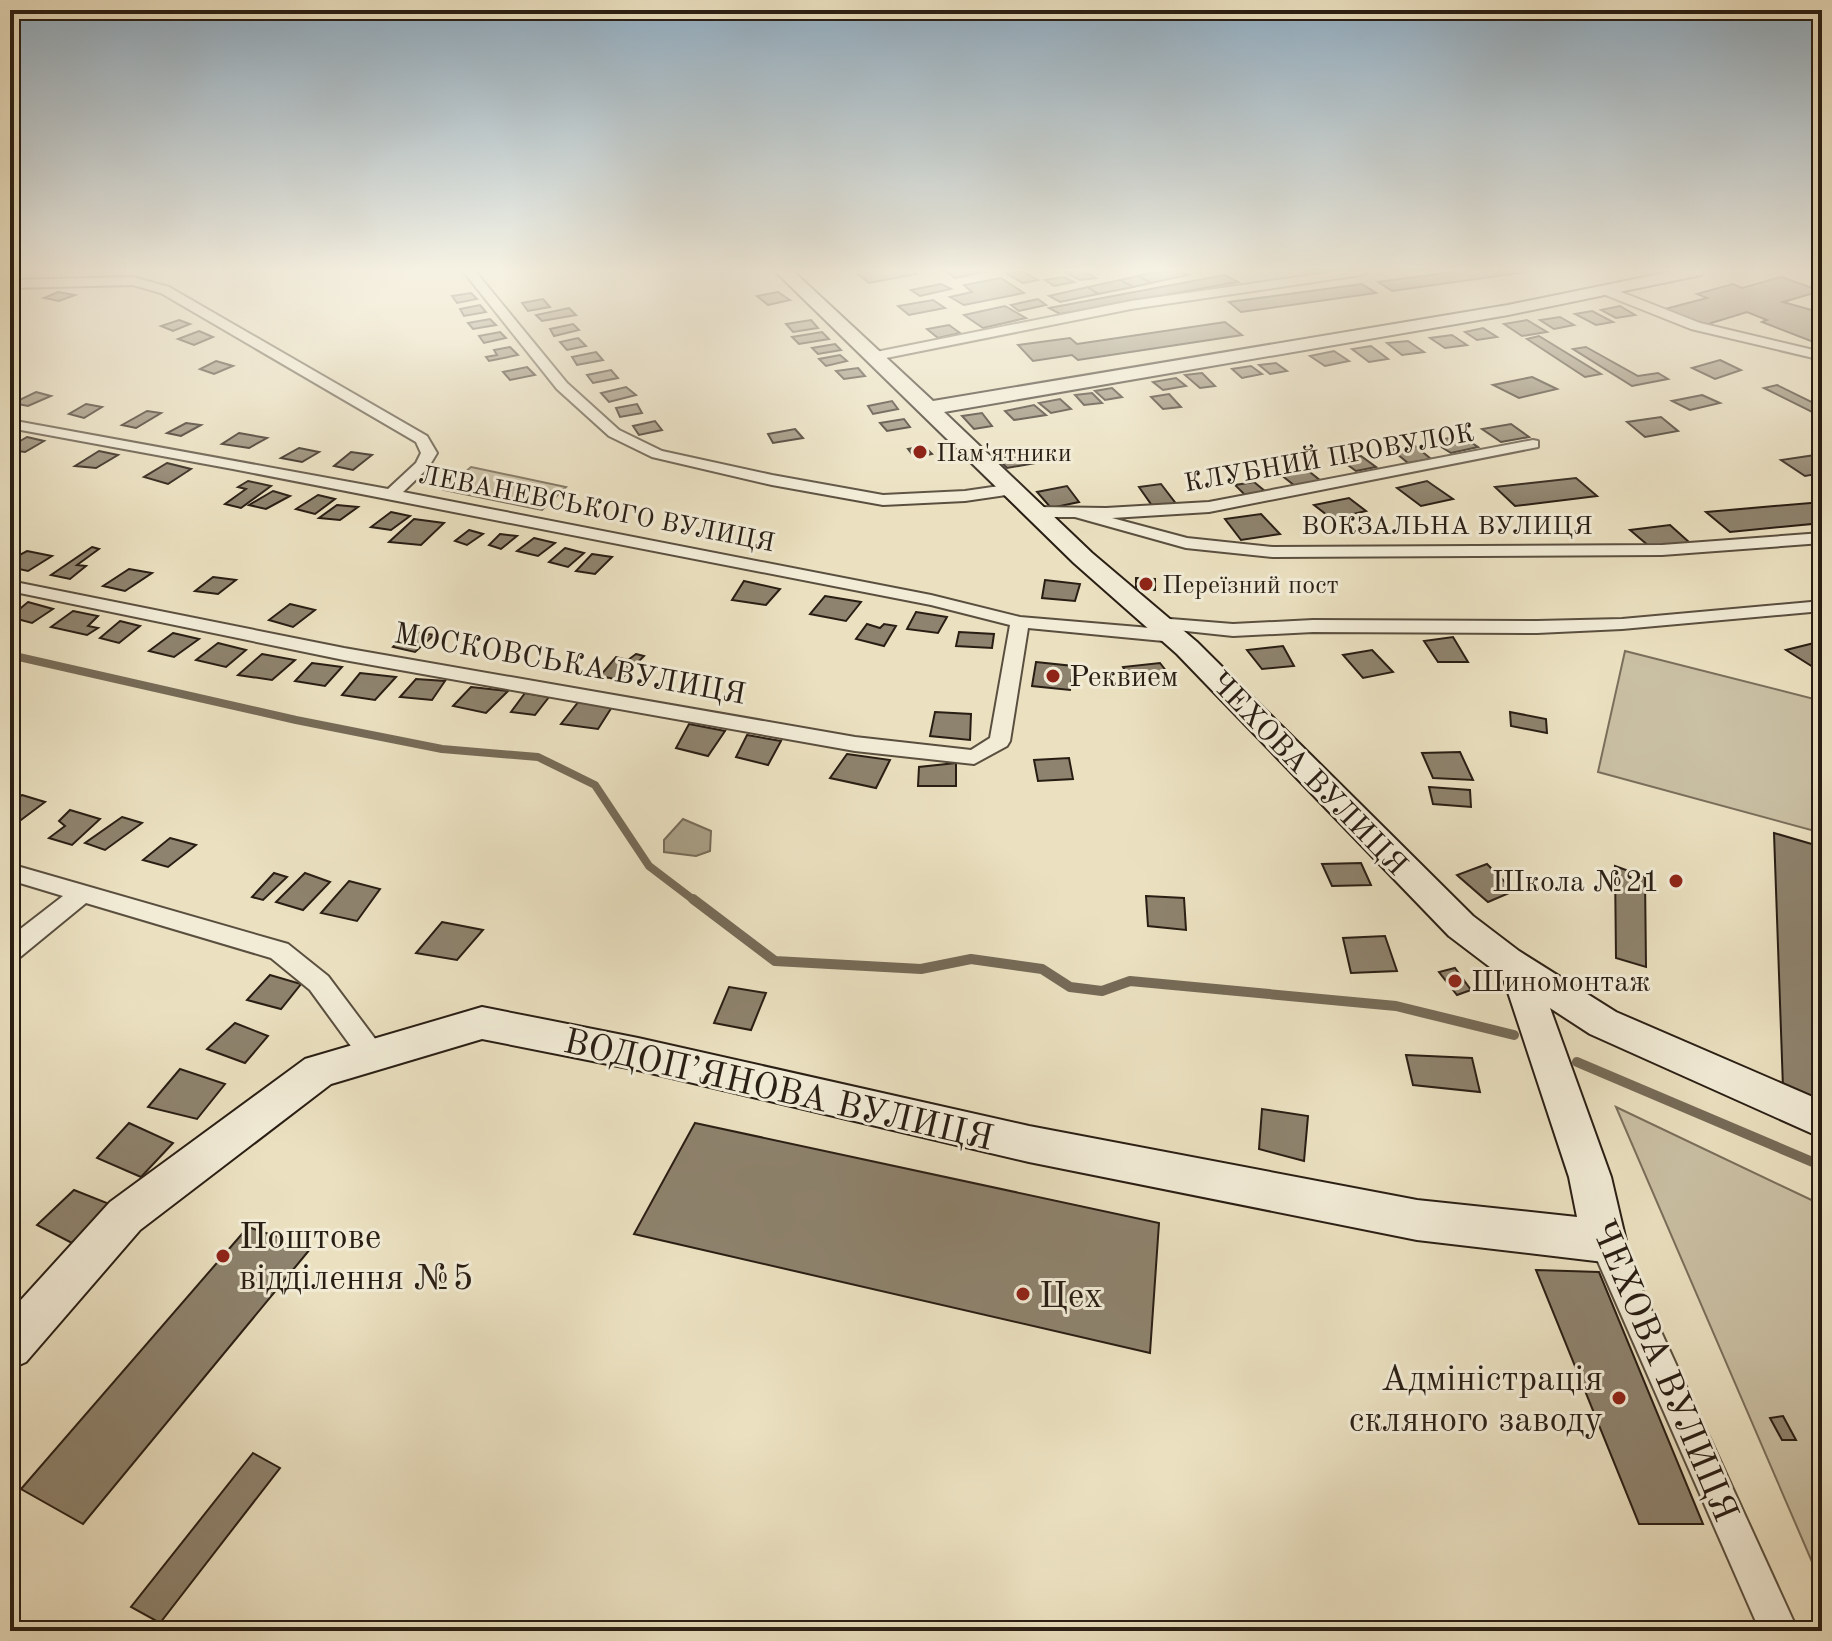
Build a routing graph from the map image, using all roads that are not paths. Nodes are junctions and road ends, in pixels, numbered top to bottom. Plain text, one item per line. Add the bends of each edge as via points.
1 (264, 348) edge
2 (531, 348) edge
3 (867, 348) edge
4 (918, 348) edge
5 (1279, 348) edge
6 (1787, 348) edge
7 (876, 356) junction
8 (1822, 356) edge
9 (929, 408) junction
10 (10, 424) edge
11 (1533, 444) dead end
12 (1013, 489) junction
13 (391, 495) junction
14 (1037, 512) junction
15 (1077, 513) junction
16 (1822, 538) edge
17 (10, 586) edge
18 (1822, 606) edge
19 (1020, 622) junction
20 (1166, 630) junction
21 (10, 872) edge
22 (83, 893) junction
23 (10, 951) edge
24 (1518, 969) junction
25 (373, 1056) junction
26 (1822, 1120) edge
27 (1604, 1241) junction
28 (10, 1346) edge
29 (1779, 1631) edge

1 - 13 street via 422,439 429,453 423,465
2 - 12 street via 562,386 614,433 657,454 883,500
3 - 7 street, ЧЕХОВА ВУЛИЦЯ
4 - 7 street
5 - 9 street
6 - 8 street
7 - 9 street, ЧЕХОВА ВУЛИЦЯ
9 - 12 street, ЧЕХОВА ВУЛИЦЯ
10 - 13 street, ЛЕВАНЕВСЬКОГО ВУЛИЦЯ
11 - 15 street, КЛУБНИЙ ПРОВУЛОК via 1209,507
12 - 14 street, ЧЕХОВА ВУЛИЦЯ
13 - 19 street, ЛЕВАНЕВСЬКОГО ВУЛИЦЯ
14 - 15 street, КЛУБНИЙ ПРОВУЛОК
14 - 20 street, ЧЕХОВА ВУЛИЦЯ
15 - 16 street, ВОКЗАЛЬНА ВУЛИЦЯ via 1186,543 1273,552 1662,550
17 - 19 street, МОСКОВСЬКА ВУЛИЦЯ via 344,654 855,744 974,757 1000,741
18 - 20 street, ЛЕВАНЕВСЬКОГО ВУЛИЦЯ via 1537,627
19 - 20 street, ЛЕВАНЕВСЬКОГО ВУЛИЦЯ
20 - 24 street, ЧЕХОВА ВУЛИЦЯ via 1461,926
21 - 22 street
22 - 23 street
22 - 25 street via 279,951 319,983
24 - 26 street, ЧЕХОВА ВУЛИЦЯ via 1603,1023
24 - 27 street, ЧЕХОВА ВУЛИЦЯ via 1590,1177
25 - 27 street, ВОДОП’ЯНОВА ВУЛИЦЯ via 482,1023 1029,1144 1401,1217
25 - 28 street, ВОДОП’ЯНОВА ВУЛИЦЯ via 319,1071 125,1216
27 - 29 street, ЧЕХОВА ВУЛИЦЯ

